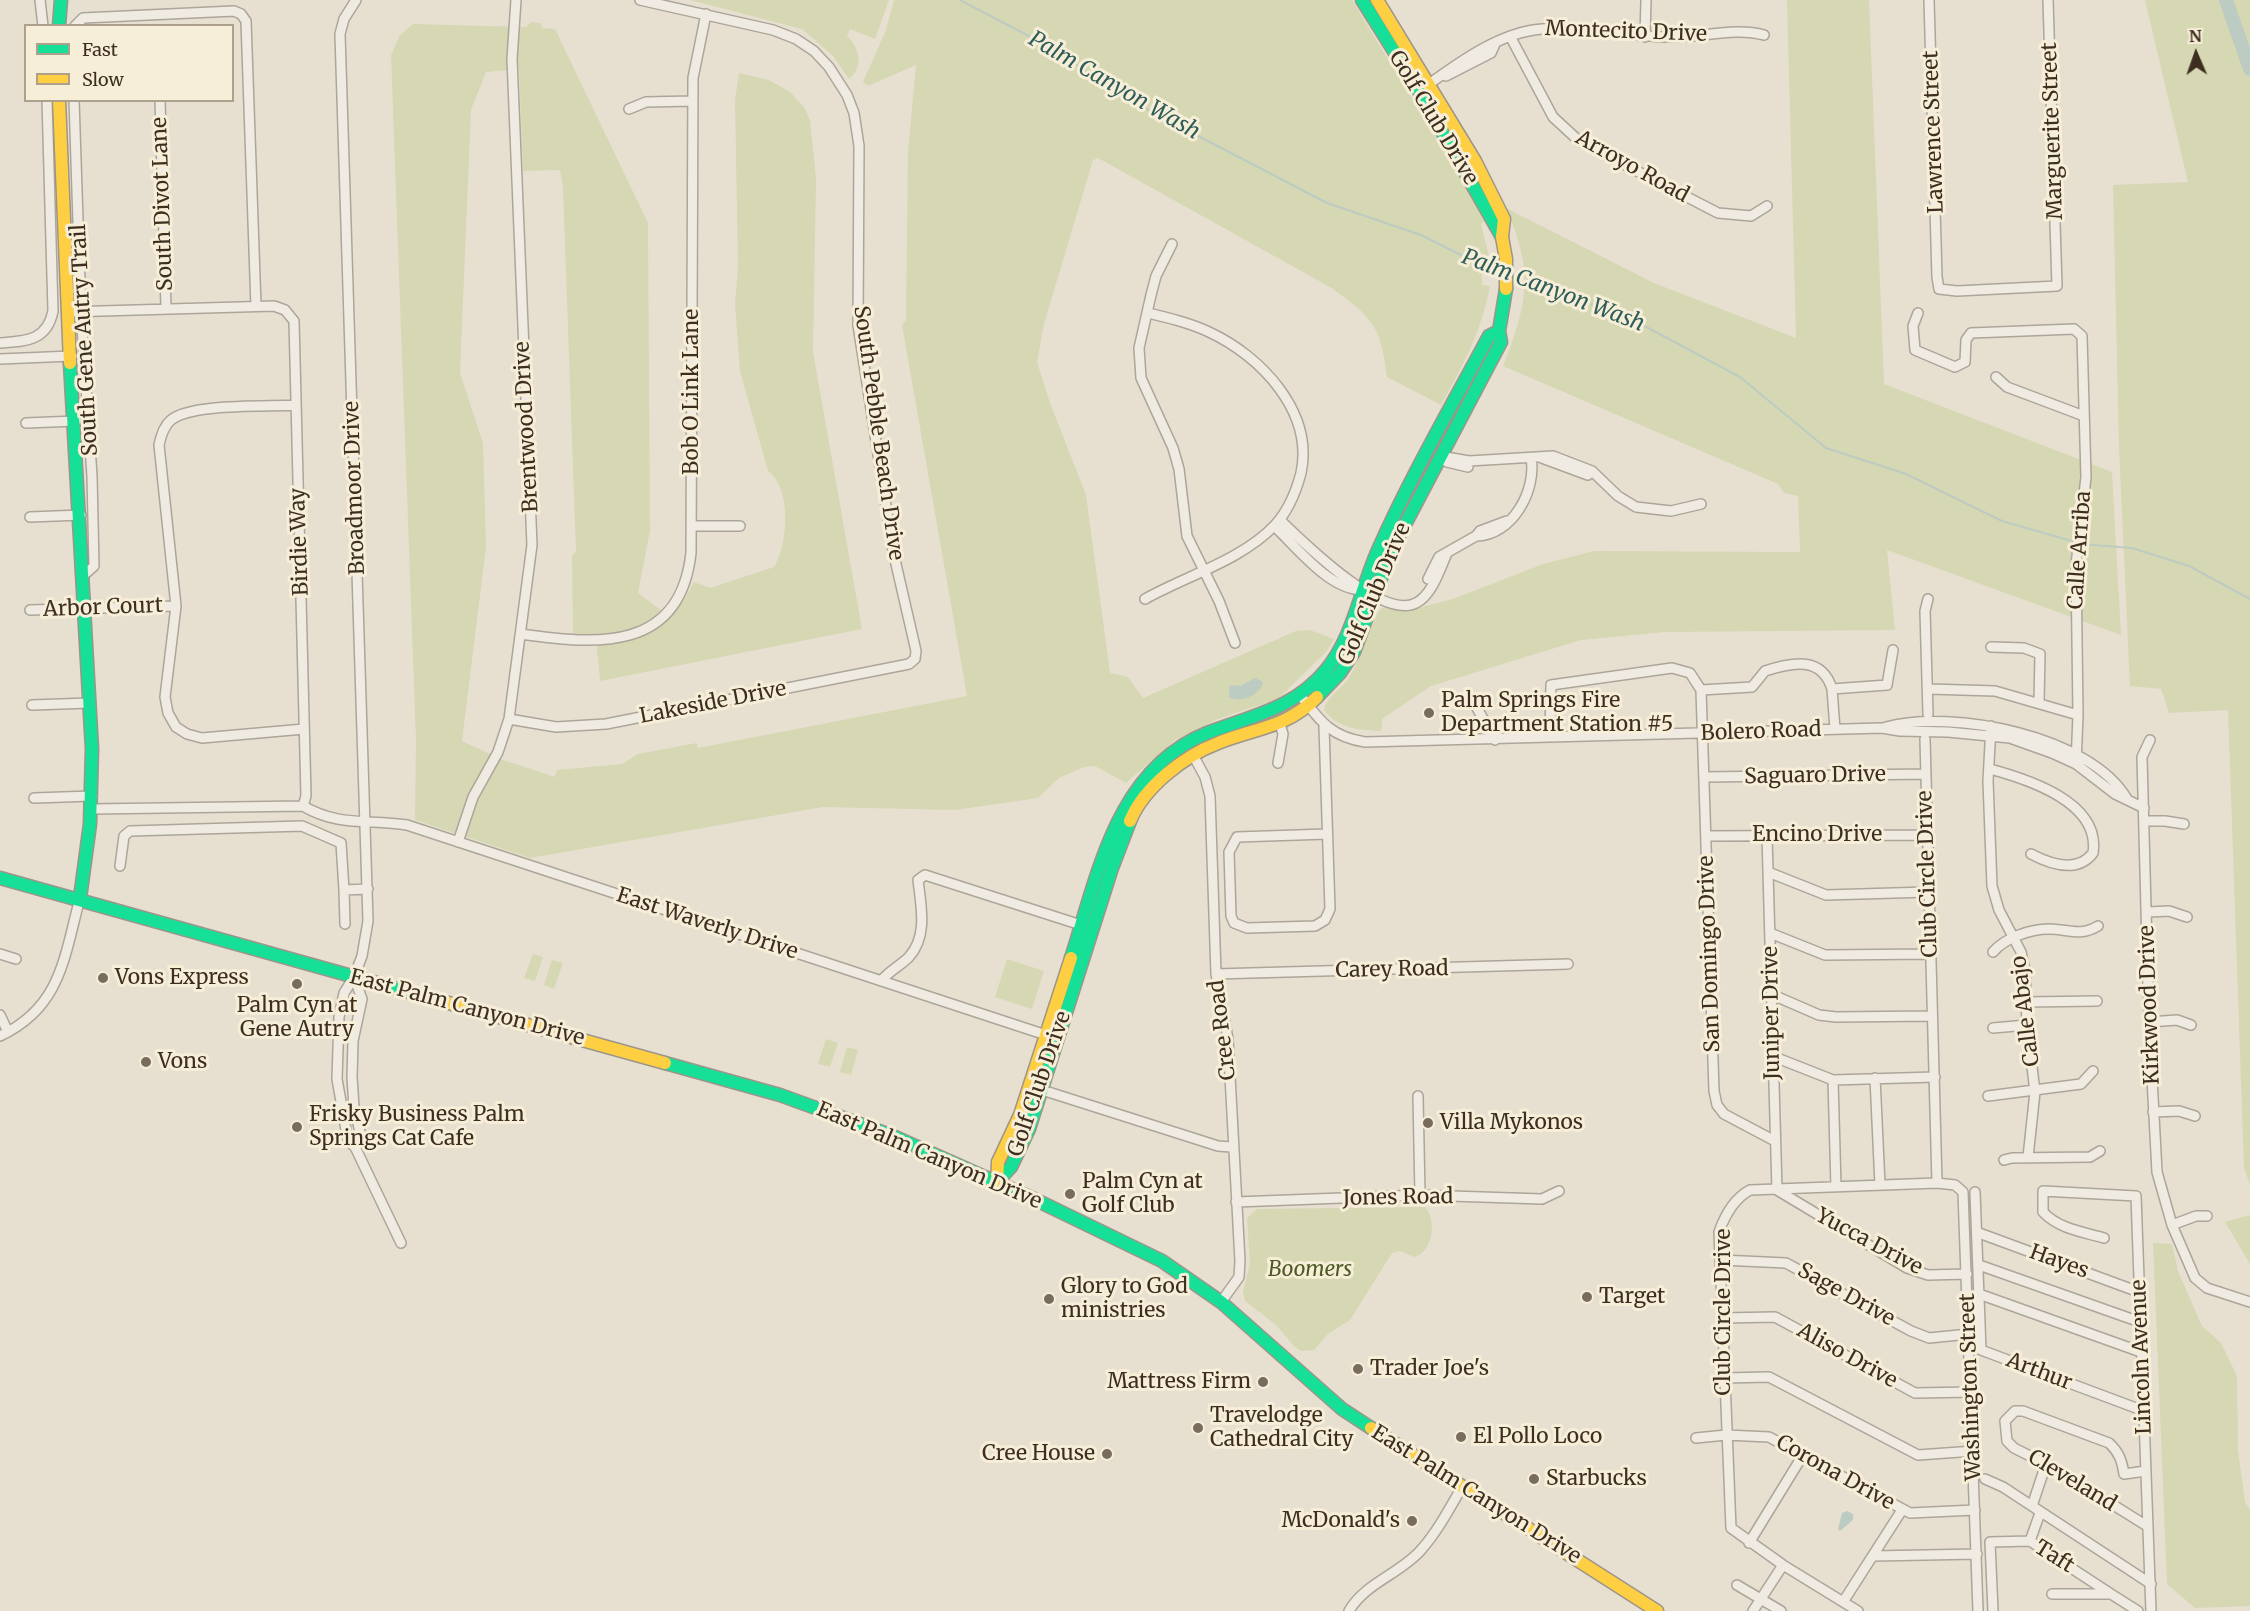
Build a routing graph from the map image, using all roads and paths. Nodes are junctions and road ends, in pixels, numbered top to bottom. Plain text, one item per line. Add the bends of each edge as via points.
1 (40, 0) edge
2 (61, 0) edge
3 (516, 0) edge
4 (639, 0) edge
5 (1362, 0) edge
6 (1377, 0) edge
7 (1646, 0) edge
8 (1929, 0) edge
9 (2048, 0) edge
10 (355, 1) edge
11 (706, 14) junction
12 (157, 20) edge
13 (76, 23) edge
14 (44, 24) edge
15 (59, 24) edge
16 (1764, 35) dead end
17 (1510, 36) junction
18 (1645, 37) junction
19 (1424, 87) junction
20 (693, 101) junction
21 (47, 102) edge
22 (59, 102) edge
23 (74, 102) edge
24 (160, 102) edge
25 (629, 109) dead end
26 (1767, 206) dead end
27 (1172, 244) dead end
28 (2057, 261) joint
29 (256, 306) junction
30 (166, 308) junction
31 (67, 312) junction
32 (81, 312) junction
33 (1148, 313) junction
34 (1918, 313) dead end
35 (1499, 331) junction
36 (0, 343) edge
37 (72, 356) junction
38 (0, 359) edge
39 (1996, 377) dead end
40 (296, 405) junction
41 (2084, 416) junction
42 (76, 421) junction
43 (26, 423) dead end
44 (1440, 456) junction
45 (1531, 458) junction
46 (1701, 504) dead end
47 (81, 515) junction
48 (30, 517) dead end
49 (1277, 523) junction
50 (692, 526) junction
51 (740, 526) dead end
52 (1204, 568) junction
53 (84, 575) junction
54 (1369, 592) junction
55 (1145, 599) dead end
56 (1928, 599) dead end
57 (176, 606) junction
58 (86, 608) junction
59 (30, 610) dead end
60 (521, 634) junction
61 (1235, 643) dead end
62 (1991, 647) dead end
63 (1893, 650) dead end
64 (915, 659) joint
65 (1832, 689) junction
66 (1929, 689) junction
67 (1701, 690) junction
68 (1300, 695) junction
69 (1473, 701) dead end
70 (2039, 702) junction
71 (90, 703) junction
72 (32, 705) dead end
73 (1308, 706) junction
74 (1928, 714) dead end
75 (2078, 715) junction
76 (509, 719) junction
77 (1280, 724) junction
78 (1324, 727) junction
79 (304, 729) junction
80 (1835, 729) junction
81 (1991, 731) junction
82 (1703, 734) junction
83 (1550, 736) junction
84 (1495, 740) junction
85 (1925, 740) dead end
86 (2150, 740) dead end
87 (1193, 755) junction
88 (2076, 760) junction
89 (1278, 763) dead end
90 (1990, 769) junction
91 (1925, 774) junction
92 (1705, 777) junction
93 (34, 798) dead end
94 (92, 803) junction
95 (303, 806) junction
96 (236, 808) junction
97 (2144, 808) junction
98 (157, 809) junction
99 (2144, 821) junction
100 (365, 822) junction
101 (2184, 824) dead end
102 (237, 827) junction
103 (158, 830) junction
104 (1327, 834) junction
105 (1928, 835) junction
106 (1706, 836) junction
107 (1767, 836) junction
108 (458, 842) junction
109 (2031, 854) dead end
110 (120, 866) dead end
111 (1768, 872) junction
112 (0, 878) edge
113 (368, 889) junction
114 (344, 890) junction
115 (1928, 892) junction
116 (80, 898) junction
117 (2148, 912) junction
118 (2187, 917) dead end
119 (345, 924) dead end
120 (1081, 926) junction
121 (2098, 926) dead end
122 (1770, 933) junction
123 (2014, 938) junction
124 (1993, 951) dead end
125 (0, 954) edge
126 (1930, 954) junction
127 (16, 959) dead end
128 (1568, 964) dead end
129 (1216, 974) junction
130 (354, 977) junction
131 (881, 981) junction
132 (1773, 995) junction
133 (2097, 1001) dead end
134 (2027, 1002) junction
135 (0, 1015) edge
136 (1931, 1016) junction
137 (2149, 1022) junction
138 (2027, 1025) junction
139 (2191, 1025) dead end
140 (1993, 1028) dead end
141 (4, 1034) edge
142 (1046, 1035) junction
143 (1772, 1056) junction
144 (2093, 1071) dead end
145 (1935, 1077) junction
146 (1875, 1078) junction
147 (1833, 1080) junction
148 (1042, 1090) junction
149 (2035, 1092) junction
150 (1418, 1096) dead end
151 (1988, 1096) dead end
152 (2153, 1112) junction
153 (2194, 1116) dead end
154 (1775, 1141) junction
155 (355, 1147) junction
156 (1232, 1147) junction
157 (2100, 1151) dead end
158 (2028, 1157) junction
159 (2004, 1161) dead end
160 (997, 1182) junction
161 (1937, 1183) junction
162 (1880, 1185) junction
163 (1836, 1187) junction
164 (1776, 1190) junction
165 (1559, 1191) dead end
166 (1976, 1192) dead end
167 (1420, 1195) junction
168 (1236, 1202) junction
169 (2208, 1216) dead end
170 (2172, 1225) junction
171 (1979, 1233) junction
172 (2104, 1238) dead end
173 (401, 1243) dead end
174 (1721, 1260) junction
175 (1979, 1265) junction
176 (1967, 1274) junction
177 (2139, 1292) junction
178 (1979, 1294) junction
179 (1221, 1302) junction
180 (2250, 1302) edge
181 (1723, 1318) junction
182 (2140, 1322) junction
183 (1969, 1334) junction
184 (2142, 1352) junction
185 (1724, 1378) junction
186 (1972, 1392) junction
187 (2144, 1411) junction
188 (1726, 1435) junction
189 (1696, 1438) dead end
190 (1974, 1451) junction
191 (1803, 1455) junction
192 (2046, 1464) junction
193 (2146, 1471) junction
194 (1985, 1479) dead end
195 (1462, 1487) junction
196 (2032, 1506) junction
197 (1902, 1510) junction
198 (1975, 1510) junction
199 (2040, 1513) junction
200 (2147, 1526) junction
201 (2030, 1541) junction
202 (1749, 1543) junction
203 (1977, 1554) junction
204 (1873, 1556) junction
205 (1783, 1565) junction
206 (2151, 1584) junction
207 (1737, 1586) dead end
208 (2052, 1594) dead end
209 (2111, 1594) junction
210 (1760, 1600) junction
211 (1843, 1602) junction
212 (1349, 1611) edge
213 (1656, 1611) edge
214 (1753, 1611) edge
215 (1781, 1611) edge
216 (1858, 1611) edge
217 (1978, 1611) edge
218 (1993, 1611) edge
219 (2139, 1611) edge
220 (2151, 1611) edge

1 - 14 street
2 - 15 main road
3 - 60 street, Brentwood Drive via 512,59 532,545
4 - 11 street, South Pebble Beach Drive
5 - 19 main road, Golf Club Drive
6 - 19 main road, Golf Club Drive
7 - 18 street
8 - 28 street, Lawrence Street via 1939,289 2057,286
9 - 28 street, Marguerite Street
10 - 100 street, Broadmoor Drive via 340,34
11 - 20 street, Bob O Link Lane via 696,50
11 - 64 street, South Pebble Beach Drive via 796,39 829,67 847,95 858,131 858,325 893,551
12 - 13 street via 83,18
12 - 29 street via 234,11 246,21
16 - 18 street, Montecito Drive via 1749,31 1703,37
17 - 18 street, Montecito Drive via 1559,28
17 - 19 street, Montecito Drive via 1467,57
17 - 26 street, Arroyo Road via 1553,117 1578,141 1718,213 1751,216
19 - 35 main road, Golf Club Drive via 1502,237 1506,296
20 - 25 street via 646,102
20 - 50 street, Bob O Link Lane
21 - 36 street via 53,311 50,323 29,341
22 - 31 main road, South Gene Autry Trail
23 - 32 street, South Gene Autry Trail
24 - 30 street, South Divot Lane
27 - 33 street via 1156,276
29 - 30 street, Birdie Way
29 - 40 street, Birdie Way via 285,310 294,321
30 - 32 street, Birdie Way
31 - 32 street, Birdie Way
31 - 37 main road, South Gene Autry Trail
32 - 53 street, South Gene Autry Trail via 94,566
33 - 49 street via 1210,332 1234,346 1269,376 1285,396 1296,415 1303,463 1298,485
33 - 52 street via 1139,348 1141,378 1173,448 1187,536
34 - 41 street, Calle Arriba via 1913,326 1915,350 1955,367 1965,362 1966,340 1971,333 2074,329 2082,336
35 - 44 main road, Golf Club Drive via 1501,342
35 - 54 main road, Golf Club Drive via 1489,336 1377,553
37 - 38 street
37 - 42 main road, South Gene Autry Trail
39 - 41 street via 2007,387
40 - 57 street via 193,410 171,421 162,433 159,445
40 - 79 street, Birdie Way
41 - 75 street, Calle Arriba via 2086,477 2076,565
42 - 43 street
42 - 47 main road, South Gene Autry Trail
44 - 45 street via 1447,462 1468,467
44 - 54 main road, Golf Club Drive
45 - 46 street via 1552,456 1571,461 1592,471 1626,503 1648,510 1671,511
45 - 54 street via 1533,469 1524,504 1516,515 1503,526 1447,553 1431,587 1417,603 1399,606
47 - 48 street
47 - 53 main road, South Gene Autry Trail
49 - 52 street via 1240,552
49 - 54 street via 1325,576 1351,590
50 - 51 street
50 - 60 street, Bob O Link Lane via 686,580 659,620 631,634 598,641 575,642
52 - 55 street
52 - 61 street
53 - 58 main road, South Gene Autry Trail
54 - 68 main road, Golf Club Drive via 1328,668
54 - 73 main road, Golf Club Drive via 1354,652
56 - 66 street via 1925,611
57 - 58 street, Arbor Court
57 - 79 street via 165,697 176,727 202,738
58 - 59 street, Arbor Court
58 - 71 main road, South Gene Autry Trail
60 - 76 street, Brentwood Drive
62 - 70 street via 2016,646 2040,654
63 - 65 street via 1887,685
64 - 76 street, Lakeside Drive via 909,664 606,724 555,727
65 - 67 street via 1824,671 1815,665 1800,665 1765,671 1752,687
65 - 80 street
66 - 70 street via 1995,691
66 - 74 street
67 - 82 street, San Domingo Drive
67 - 83 street via 1690,673 1672,668 1551,685
68 - 73 street, Bolero Road
68 - 120 main road, Golf Club Drive via 1283,707 1188,743 1142,781 1113,828
69 - 84 street
70 - 75 street
71 - 72 street
71 - 94 main road, South Gene Autry Trail
73 - 77 main road, Golf Club Drive
73 - 78 street, Bolero Road
75 - 88 street, Calle Arriba
76 - 108 street, Brentwood Drive via 498,752 473,797
77 - 87 main road, Golf Club Drive via 1217,743
77 - 89 street via 1283,734
78 - 84 street, Bolero Road via 1365,742
78 - 104 street
79 - 95 street, Birdie Way
80 - 81 street, Bolero Road
80 - 82 street, Bolero Road
81 - 88 street, Bolero Road via 2011,729
81 - 90 street, Calle Abajo
82 - 83 street, Bolero Road
82 - 92 street, San Domingo Drive
83 - 84 street, Bolero Road
85 - 91 street, Club Circle Drive
86 - 97 street, Kirkwood Drive via 2142,757
87 - 129 street, Cree Road via 1210,796
87 - 148 main road, Golf Club Drive via 1162,778 1126,830
88 - 97 street, Bolero Road via 2121,788 2127,799
90 - 109 street via 2053,791 2080,814 2092,834 2093,853 2078,864 2058,865
90 - 123 street, Calle Abajo via 1992,886
91 - 92 street, Saguaro Drive
91 - 105 street, Club Circle Drive
92 - 106 street, San Domingo Drive
93 - 94 street
94 - 98 street
94 - 116 main road, South Gene Autry Trail via 89,853
95 - 96 street
95 - 100 street, East Waverly Drive via 339,821
96 - 98 street
96 - 102 street
97 - 99 street, Kirkwood Drive
98 - 103 street
99 - 101 street
99 - 117 street, Kirkwood Drive
100 - 108 street, East Waverly Drive via 407,825
100 - 113 street, Broadmoor Drive
102 - 103 street
102 - 114 street via 302,826 339,841 343,846
103 - 110 street via 126,832
104 - 104 street via 1237,837 1229,852 1234,923 1247,928 1316,926 1325,920 1330,909
105 - 107 street, Encino Drive
105 - 115 street, Club Circle Drive
106 - 107 street, Encino Drive
106 - 154 street, San Domingo Drive via 1717,1105 1724,1114
107 - 111 street, Juniper Drive
108 - 131 street, East Waverly Drive
111 - 115 street via 1826,895
111 - 122 street, Juniper Drive
112 - 116 main road, East Palm Canyon Drive
113 - 114 street
113 - 130 street, Broadmoor Drive via 367,933
114 - 119 street
115 - 126 street, Club Circle Drive
116 - 130 main road, East Palm Canyon Drive
116 - 141 street via 52,990 34,1016
117 - 118 street via 2169,911
117 - 137 street, Kirkwood Drive
120 - 131 street via 925,875 918,880 923,919 916,945
120 - 142 main road, Golf Club Drive
121 - 123 street via 2087,933 2050,929
122 - 126 street via 1825,955
122 - 132 street, Juniper Drive
123 - 124 street
123 - 134 street, Calle Abajo via 2025,970
125 - 127 street
126 - 136 street, Club Circle Drive
128 - 129 street, Carey Road
129 - 156 street, Cree Road via 1228,1039
130 - 155 street via 362,999 352,1052 354,1107 361,1136
130 - 155 street, Broadmoor Drive via 342,999 337,1078 343,1126 348,1141
130 - 160 main road, East Palm Canyon Drive via 780,1095 893,1136
131 - 142 street, East Waverly Drive
132 - 136 street via 1818,1015
132 - 143 street, Juniper Drive
133 - 134 street
134 - 138 street, Calle Abajo
135 - 141 street
136 - 145 street, Club Circle Drive
137 - 139 street via 2177,1020
137 - 152 street, Kirkwood Drive
138 - 140 street
138 - 149 street, Calle Abajo
142 - 160 main road, Golf Club Drive via 1020,1115 998,1162
143 - 147 street
143 - 154 street, Juniper Drive
144 - 149 street via 2081,1084
145 - 146 street
145 - 161 street, Club Circle Drive
146 - 147 street
146 - 162 street
147 - 163 street
148 - 156 street via 1218,1146
148 - 160 main road, Golf Club Drive via 1011,1167
149 - 151 street
149 - 158 street, Calle Abajo
150 - 167 street
152 - 153 street via 2179,1111
152 - 170 street, Kirkwood Drive via 2157,1172
154 - 164 street, Juniper Drive
155 - 173 street, Broadmoor Drive
156 - 168 street, Cree Road
157 - 158 street via 2090,1157
158 - 159 street
160 - 179 main road, East Palm Canyon Drive via 1162,1261
161 - 162 street, Club Circle Drive
161 - 176 street, Washington Street via 1955,1185 1963,1192
162 - 163 street, Club Circle Drive
163 - 164 street, Club Circle Drive
164 - 174 street, Club Circle Drive via 1750,1190 1740,1195 1719,1232
164 - 176 street, Yucca Drive via 1907,1268 1928,1275
165 - 167 street, Jones Road via 1542,1199
166 - 171 street, Arthur
167 - 168 street, Jones Road
168 - 179 street, Cree Road via 1239,1276
169 - 170 street
170 - 180 street, Kirkwood Drive via 2195,1278 2207,1288
171 - 175 street, Arthur
171 - 177 street, Hayes
172 - 177 street, Lincoln Avenue via 2050,1220 2043,1212 2043,1191 2136,1196
174 - 181 street, Club Circle Drive
174 - 183 street, Sage Drive via 1786,1263 1929,1338
175 - 178 street, Arthur
175 - 182 street
176 - 183 street, Washington Street
177 - 182 street, Lincoln Avenue
178 - 184 street
178 - 187 street, Arthur via 1981,1350
179 - 195 main road, East Palm Canyon Drive via 1341,1409
181 - 185 street, Club Circle Drive
181 - 186 street, Aliso Drive via 1775,1317 1915,1393
182 - 184 street, Lincoln Avenue
183 - 186 street, Washington Street
184 - 187 street, Lincoln Avenue
185 - 188 street, Club Circle Drive
185 - 190 street via 1769,1377 1918,1455
186 - 190 street, Washington Street
187 - 193 street, Lincoln Avenue
188 - 189 street, Corona Drive
188 - 191 street, Corona Drive via 1769,1437
188 - 202 street, Club Circle Drive via 1731,1528
190 - 198 street, Washington Street
191 - 197 street, Corona Drive
191 - 202 street
192 - 193 street, Cleveland via 2007,1441 2005,1421 2009,1415 2023,1412 2109,1443 2119,1456 2124,1474
192 - 196 street
192 - 200 street, Cleveland
193 - 200 street, Lincoln Avenue
194 - 196 street
195 - 212 street via 1421,1550 1376,1584
195 - 213 main road, East Palm Canyon Drive
196 - 199 street
197 - 198 street, Corona Drive
197 - 204 street
198 - 203 street, Washington Street
199 - 201 street
199 - 206 street
200 - 206 street, Lincoln Avenue
201 - 209 street, Taft
201 - 218 street, Taft via 1990,1542
202 - 205 street, Club Circle Drive
203 - 204 street
203 - 217 street, Washington Street
204 - 211 street
205 - 210 street
205 - 211 street, Club Circle Drive
206 - 220 street, Lincoln Avenue
207 - 210 street
208 - 209 street
209 - 219 street, Taft
210 - 214 street
210 - 215 street
211 - 216 street, Club Circle Drive

